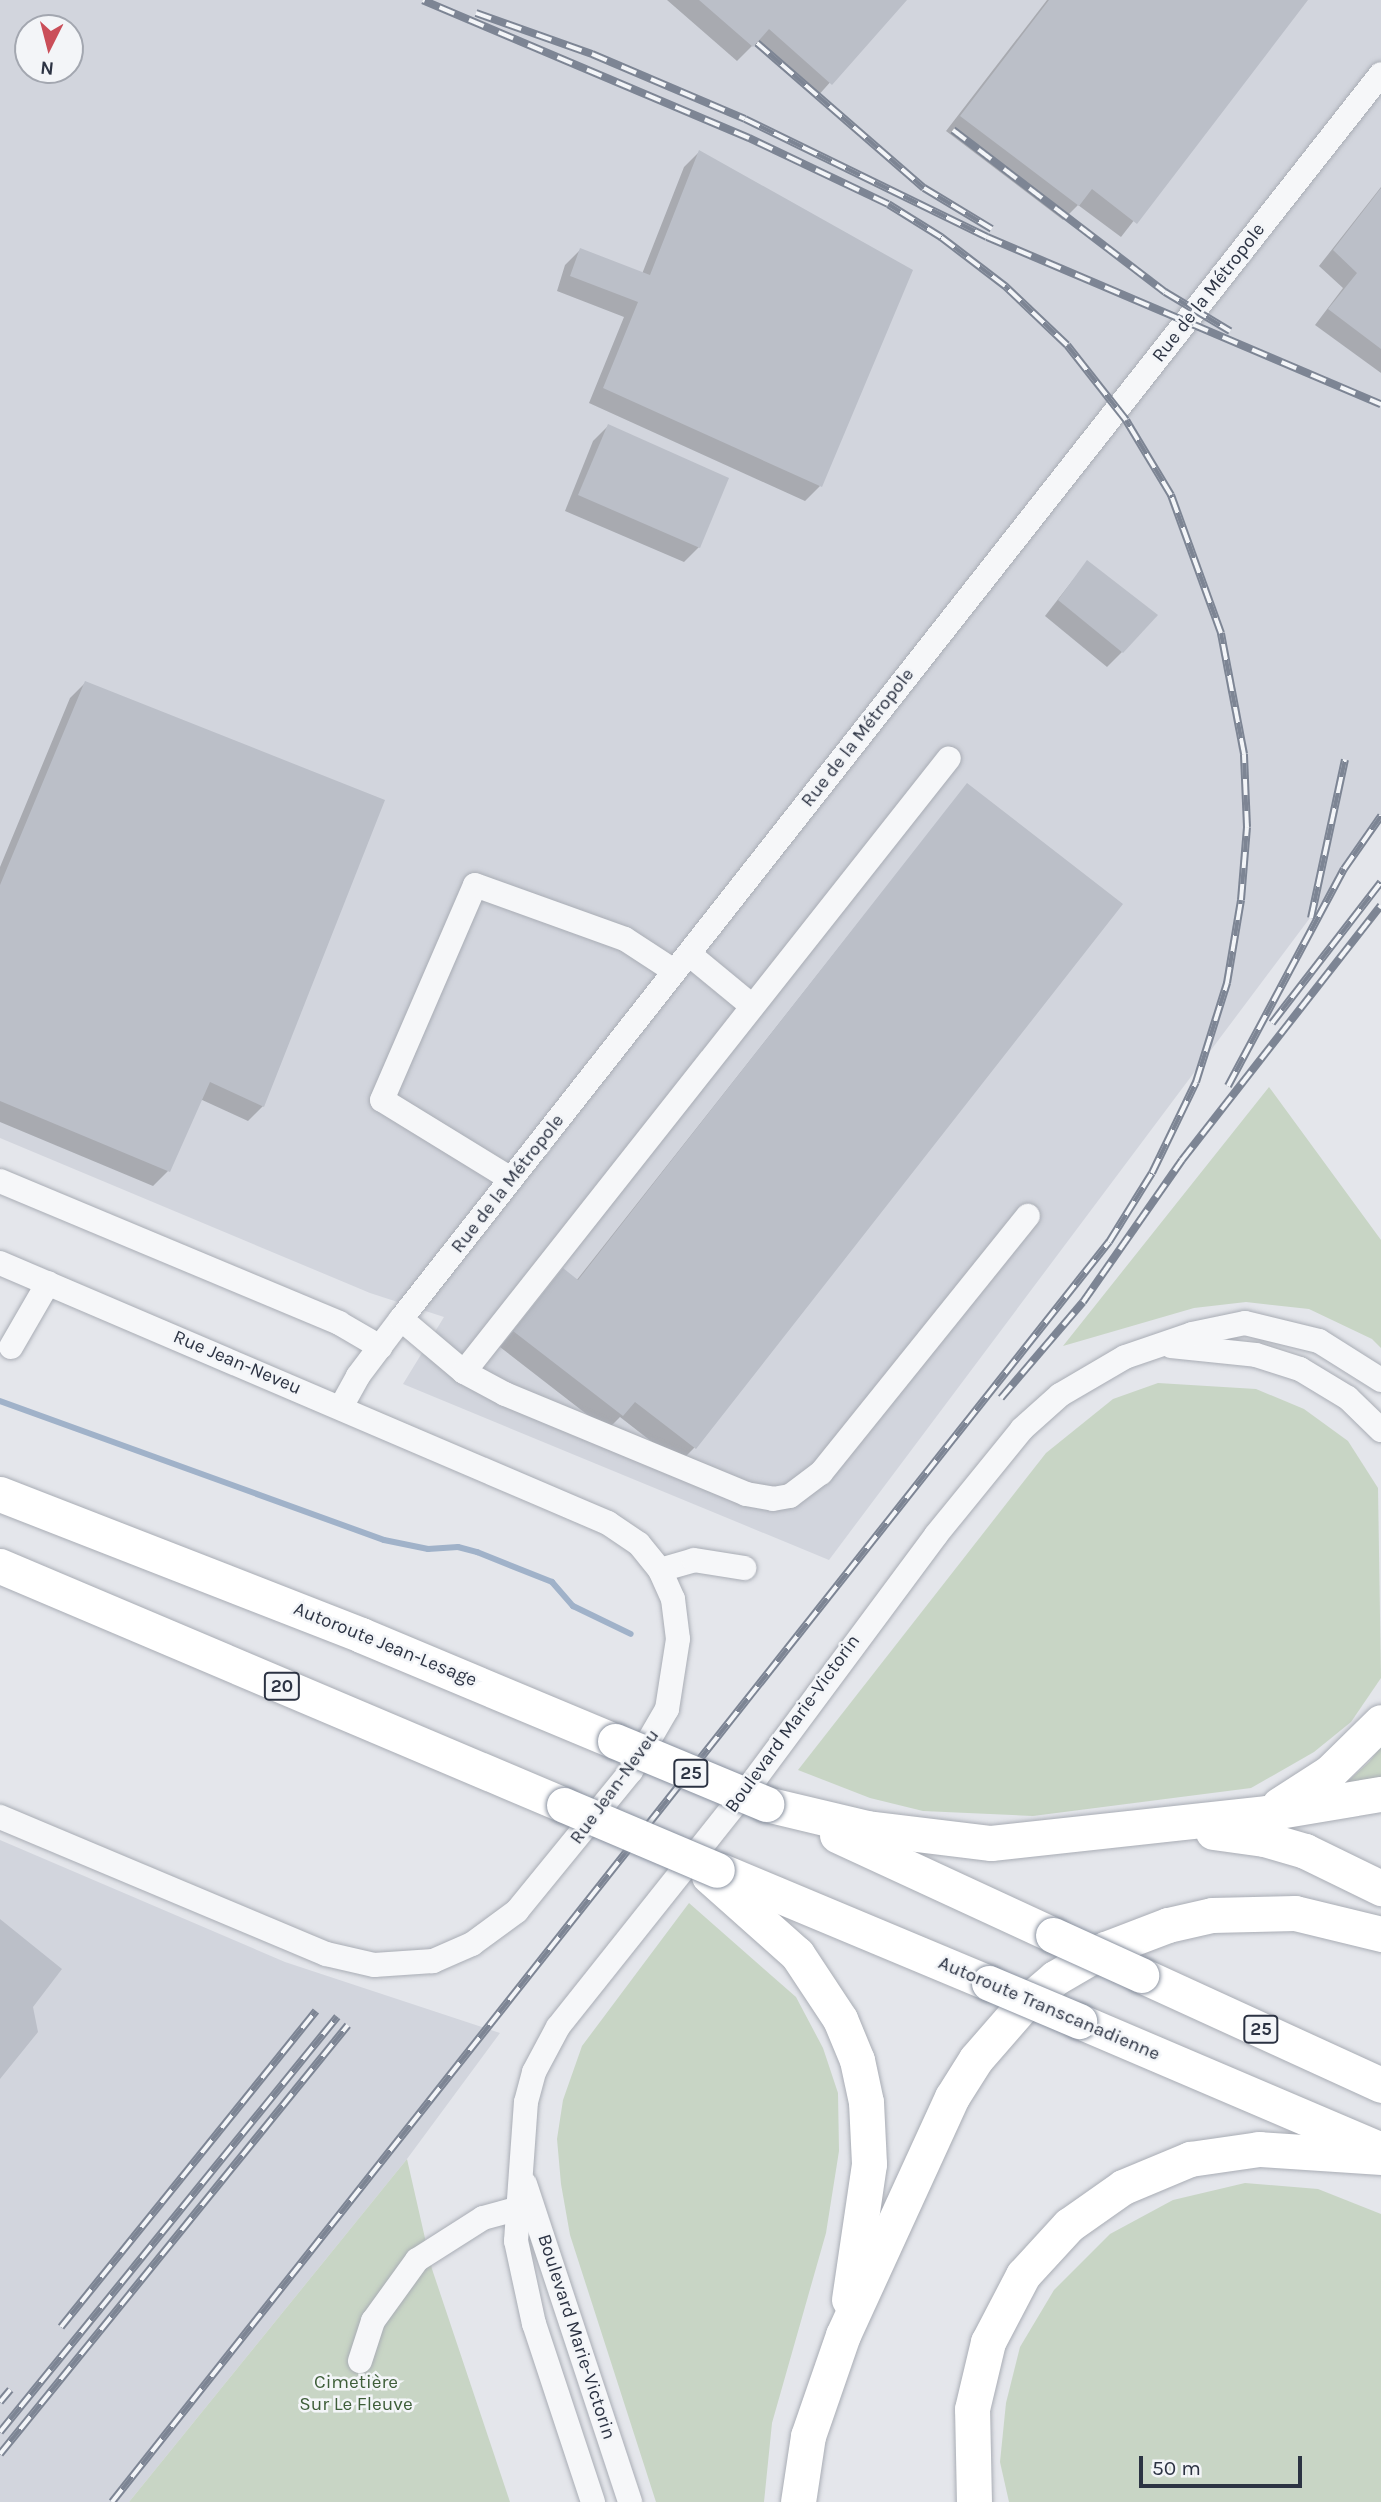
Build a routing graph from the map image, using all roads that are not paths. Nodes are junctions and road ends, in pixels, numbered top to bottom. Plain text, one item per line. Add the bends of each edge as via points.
1 (1381, 74) edge
2 (949, 758) dead end
3 (682, 962) junction
4 (752, 1006) junction
5 (511, 1180) junction
6 (0, 1181) edge
7 (1028, 1216) dead end
8 (0, 1263) edge
9 (48, 1283) junction
10 (401, 1319) junction
11 (1160, 1346) junction
12 (11, 1347) dead end
13 (380, 1347) junction
14 (464, 1372) junction
15 (1381, 1380) edge
16 (341, 1407) junction
17 (1381, 1430) edge
18 (0, 1494) edge
19 (0, 1566) edge
20 (744, 1568) dead end
21 (660, 1570) junction
22 (1381, 1722) edge
23 (1381, 1794) edge
24 (766, 1804) junction
25 (1267, 1813) junction
26 (0, 1817) edge
27 (1126, 1830) junction
28 (713, 1873) junction
29 (1381, 1888) edge
30 (1381, 1934) edge
31 (1381, 2085) edge
32 (1381, 2150) edge
33 (1381, 2157) edge
34 (525, 2206) junction
35 (844, 2335) junction
36 (360, 2361) dead end
37 (593, 2502) edge
38 (630, 2502) edge
39 (798, 2502) edge
40 (974, 2502) edge

1 - 3 street, Rue de la Métropole
2 - 4 street
3 - 4 street
3 - 5 street, Rue de la Métropole
3 - 5 street via 475,885 382,1100
4 - 14 street
5 - 10 street, Rue de la Métropole
6 - 13 street via 339,1323
7 - 14 street via 821,1473 790,1496 773,1499 747,1494 505,1394
8 - 9 street, Rue Jean-Neveu
9 - 12 street via 31,1320
9 - 16 street, Rue Jean-Neveu
10 - 13 street, Rue de la Métropole
10 - 14 street
11 - 15 street, Boulevard Marie-Victorin via 1216,1328 1259,1324 1319,1341
11 - 17 street, Boulevard Marie-Victorin via 1243,1353 1286,1364 1332,1387
11 - 34 street, Boulevard Marie-Victorin via 1096,1371 1034,1416 869,1622 755,1779 558,2027 530,2086 522,2173
13 - 16 street, Rue de la Métropole
16 - 21 street, Rue Jean-Neveu via 586,1511 631,1538
18 - 24 highway, Autoroute Jean-Lesage / 25, bridge via 361,1634
19 - 28 highway, 20, bridge via 682,1855
20 - 21 street via 694,1560
21 - 26 street, Rue Jean-Neveu via 673,1599 678,1649 670,1700 659,1728 631,1771 537,1890 496,1929 446,1957 389,1966 334,1957
22 - 25 highway via 1330,1773
23 - 25 highway
24 - 27 highway via 867,1828 969,1842
24 - 31 highway, 25, bridge
25 - 27 highway
27 - 29 highway via 1202,1831 1264,1839 1316,1855
28 - 32 highway, Autoroute Transcanadienne, bridge via 989,1983
28 - 35 highway via 808,1969 840,2019 863,2081 869,2164
30 - 35 highway via 1296,1913 1212,1915 1125,1940 1055,1978 1007,2022 963,2078
33 - 40 highway via 1259,2149 1190,2159 1123,2187 1069,2225 1023,2275 988,2342 972,2409
34 - 36 street via 475,2221 417,2260 373,2321
34 - 37 street, Boulevard Marie-Victorin via 516,2241 524,2287
34 - 38 street, Boulevard Marie-Victorin
35 - 39 highway via 808,2436

